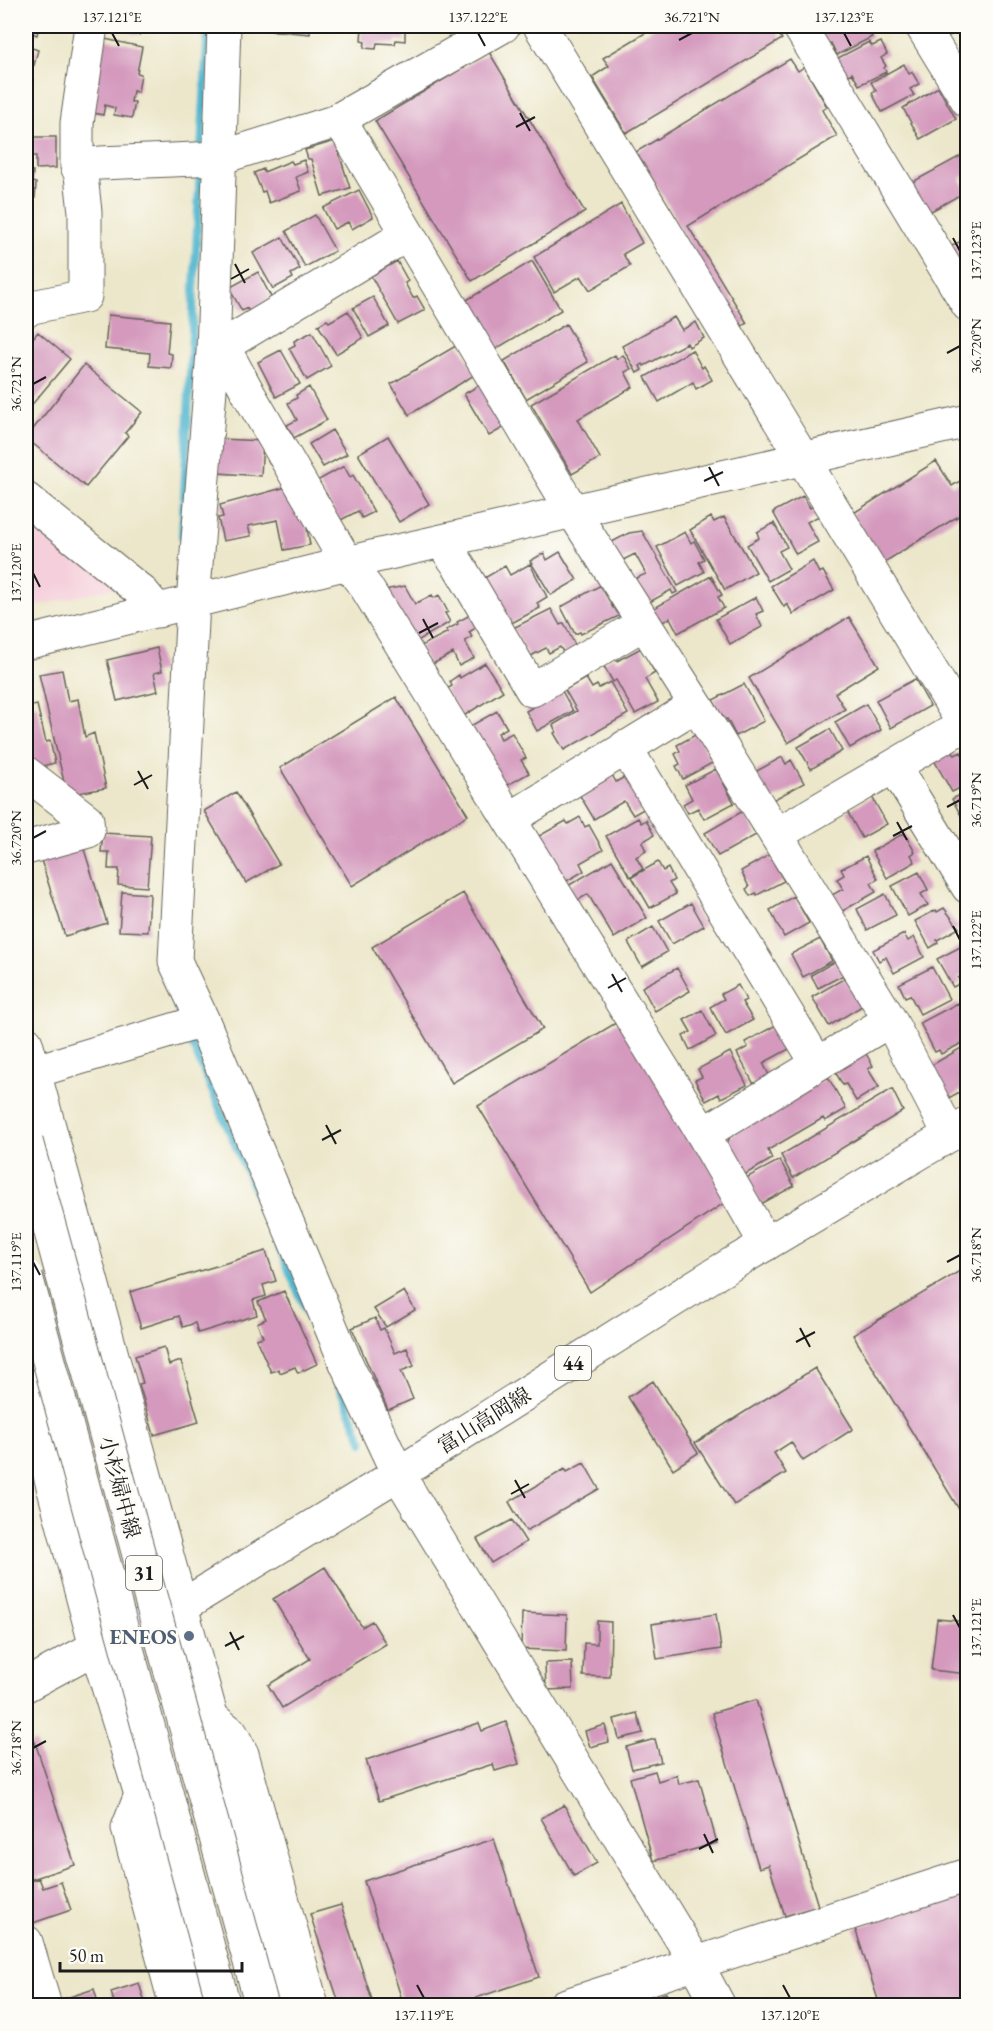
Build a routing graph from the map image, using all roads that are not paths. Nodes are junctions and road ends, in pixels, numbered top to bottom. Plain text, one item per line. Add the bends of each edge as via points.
1 (91, 26) edge
2 (224, 26) edge
3 (503, 26) edge
4 (540, 26) edge
5 (799, 26) edge
6 (922, 26) edge
7 (968, 101) edge
8 (339, 120) junction
9 (219, 158) junction
10 (77, 166) junction
11 (408, 234) junction
12 (968, 305) edge
13 (26, 311) edge
14 (213, 352) junction
15 (968, 421) edge
16 (803, 459) junction
17 (26, 499) edge
18 (572, 510) junction
19 (441, 541) junction
20 (348, 563) junction
21 (193, 603) junction
22 (158, 611) junction
23 (644, 623) junction
24 (26, 643) edge
25 (696, 705) junction
26 (966, 728) edge
27 (625, 747) junction
28 (894, 766) junction
29 (26, 773) edge
30 (510, 819) junction
31 (776, 835) junction
32 (26, 848) edge
33 (968, 887) edge
34 (890, 1020) junction
35 (203, 1021) junction
36 (28, 1063) edge
37 (817, 1063) junction
38 (959, 1130) edge
39 (703, 1134) junction
40 (26, 1141) edge
41 (766, 1244) junction
42 (26, 1276) edge
43 (26, 1386) edge
44 (398, 1474) junction
45 (182, 1606) junction
46 (96, 1647) junction
47 (26, 1685) edge
48 (212, 1718) junction
49 (141, 1795) junction
50 (968, 1875) edge
51 (26, 1942) edge
52 (696, 1964) junction
53 (45, 2006) edge
54 (176, 2006) edge
55 (200, 2006) edge
56 (224, 2006) edge
57 (262, 2006) edge
58 (291, 2006) edge
59 (312, 2006) edge
60 (564, 2006) edge
61 (719, 2006) edge

1 - 10 street via 77,123
2 - 9 street
3 - 8 street
4 - 16 street
5 - 12 street
6 - 7 street
8 - 9 street
8 - 11 street
9 - 10 street
9 - 14 street
10 - 13 street via 85,212 85,296
11 - 14 street
11 - 18 street
14 - 20 street via 231,361
14 - 21 street
15 - 16 street
16 - 18 street
16 - 26 street
17 - 22 street via 143,593
18 - 19 street
18 - 23 street
19 - 20 street
19 - 23 street via 532,690
20 - 21 street
20 - 30 street
21 - 22 street
21 - 35 street via 175,961
22 - 24 street
23 - 25 street
25 - 27 street
25 - 31 street
26 - 28 street
27 - 30 street
27 - 37 street
28 - 31 street
28 - 33 street
29 - 32 street via 87,820 87,831
30 - 39 street
31 - 34 street
34 - 37 street
34 - 38 street
35 - 36 street
35 - 44 street via 346,1363
36 - 45 street, 31
37 - 39 street
38 - 41 street, 富山高岡線 / 44
39 - 41 street
40 - 57 street, 小杉婦中線 / 31, bridge
41 - 44 street, 富山高岡線 / 44
42 - 56 street, 小杉婦中線 / 31, bridge
43 - 46 street
44 - 45 street, 富山高岡線 / 44
44 - 52 street
45 - 46 street, 富山高岡線 / 44
45 - 48 street, 31
46 - 47 street, 富山高岡線 / 44
46 - 49 street
48 - 58 street, 31
48 - 59 street via 231,1733 242,1754
49 - 54 street via 128,1828
49 - 55 street
50 - 52 street
51 - 53 street
52 - 60 street
52 - 61 street

